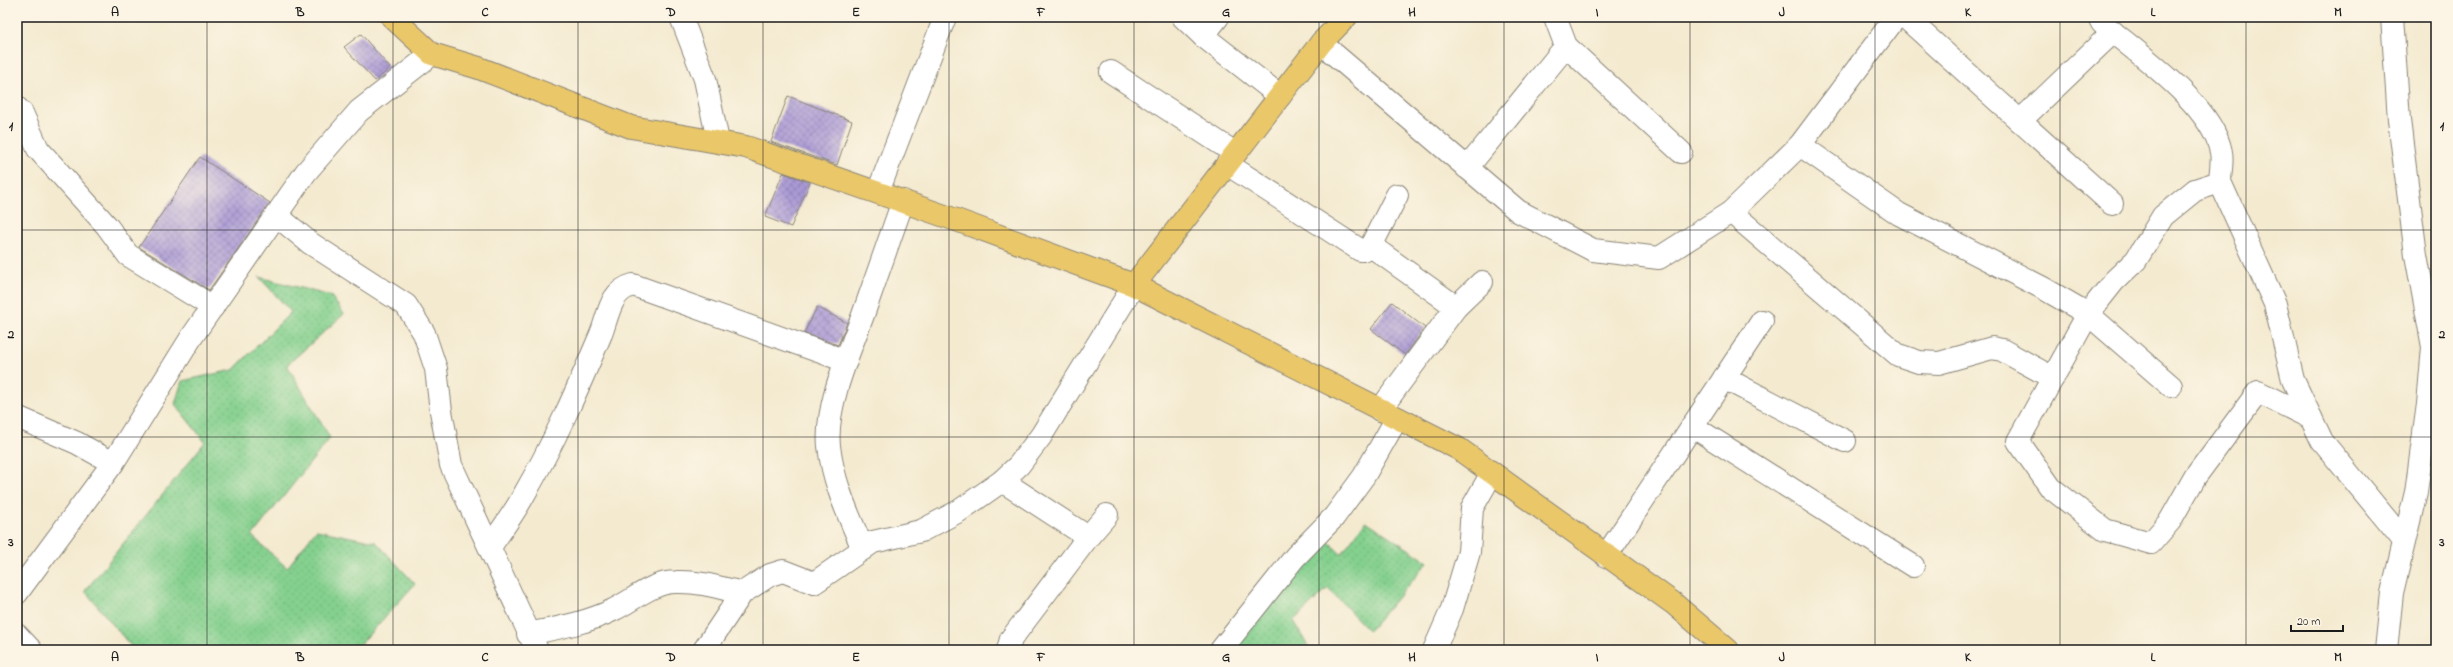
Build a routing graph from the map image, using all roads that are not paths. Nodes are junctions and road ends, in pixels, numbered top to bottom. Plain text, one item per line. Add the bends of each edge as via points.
1 (681, 17) edge
2 (944, 17) edge
3 (1183, 17) edge
4 (1218, 17) edge
5 (1346, 17) edge
6 (1554, 17) edge
7 (1896, 17) edge
8 (1906, 17) edge
9 (2392, 17) edge
10 (395, 18) edge
11 (2106, 24) edge
12 (1203, 36) junction
13 (1321, 43) junction
14 (1566, 46) junction
15 (432, 54) junction
16 (1111, 72) dead end
17 (1280, 96) junction
18 (17, 108) edge
19 (2020, 121) junction
20 (718, 141) junction
21 (1800, 145) junction
22 (1681, 152) dead end
23 (1231, 159) junction
24 (1466, 168) junction
25 (2220, 182) junction
26 (878, 192) junction
27 (1397, 195) dead end
28 (903, 201) junction
29 (2112, 204) dead end
30 (1731, 212) junction
31 (276, 216) junction
32 (1371, 246) junction
33 (1482, 282) dead end
34 (1134, 285) junction
35 (213, 306) junction
36 (1456, 307) junction
37 (2088, 314) junction
38 (1762, 321) dead end
39 (846, 362) junction
40 (1724, 378) junction
41 (2053, 378) junction
42 (2171, 386) dead end
43 (2432, 406) edge
44 (1389, 414) junction
45 (17, 418) edge
46 (2311, 418) junction
47 (1692, 426) junction
48 (1845, 441) dead end
49 (112, 463) junction
50 (1492, 473) junction
51 (1002, 481) junction
52 (1107, 515) dead end
53 (1088, 537) junction
54 (2404, 541) junction
55 (490, 547) junction
56 (863, 549) junction
57 (1606, 556) junction
58 (1913, 566) dead end
59 (19, 587) edge
60 (742, 593) junction
61 (17, 636) edge
62 (533, 642) edge
63 (31, 650) edge
64 (704, 650) edge
65 (1008, 650) edge
66 (1221, 650) edge
67 (1434, 650) edge
68 (1728, 650) edge
69 (2386, 650) edge

1 - 20 street via 705,79
2 - 26 street
3 - 12 street
4 - 12 street
5 - 13 main road
6 - 14 street
7 - 21 street
8 - 19 street
9 - 43 street via 2399,120 2416,255 2433,347
10 - 15 main road
11 - 19 street
11 - 25 street via 2183,93 2204,116 2222,152
12 - 17 street
13 - 17 main road
13 - 24 street
14 - 22 street
14 - 24 street
15 - 20 main road via 479,68 630,127
15 - 31 street via 359,111 306,172
16 - 23 street
17 - 23 main road
18 - 35 street via 22,113 38,149 107,226 128,255
19 - 29 street
20 - 26 main road via 746,146
21 - 30 street
21 - 37 street via 1899,214
23 - 32 street via 1353,246 1366,250
23 - 34 main road
24 - 30 street via 1518,211 1592,250 1659,258
25 - 37 street via 2195,190 2163,216 2136,260 2114,281
25 - 46 street via 2275,304 2293,380
26 - 28 main road
27 - 32 street
28 - 34 main road
28 - 39 street
30 - 41 street via 1898,355 1919,362 1939,363 1992,348 2002,350
31 - 35 street
31 - 55 street via 310,243 406,305 424,333 436,369 452,466
32 - 36 street
33 - 36 street
34 - 44 main road
34 - 51 street via 1041,436 1019,465
35 - 49 street
36 - 44 street
37 - 41 street
37 - 42 street
38 - 40 street
39 - 55 street via 634,285 623,288 616,294 558,430 525,494
39 - 56 street via 830,416 829,445 834,473 845,507
40 - 47 street
40 - 48 street
41 - 46 street via 2018,441 2051,488 2105,530 2151,543 2170,521 2195,477 2258,392
43 - 54 street
44 - 50 main road via 1459,449
44 - 66 street via 1364,476 1334,517 1295,557
45 - 49 street via 77,443
46 - 54 street via 2322,441
47 - 57 street
47 - 58 street
49 - 59 street
50 - 57 main road
50 - 67 street via 1472,508 1469,552 1452,609
51 - 53 street
51 - 56 street via 959,511 921,531 873,542
52 - 53 street
53 - 65 street via 1011,639
54 - 69 street via 2392,593
55 - 62 street
56 - 60 street via 814,583 783,571 770,575
57 - 68 main road via 1673,604
60 - 62 street via 697,583 675,582 656,586 613,610
60 - 64 street
61 - 63 street

